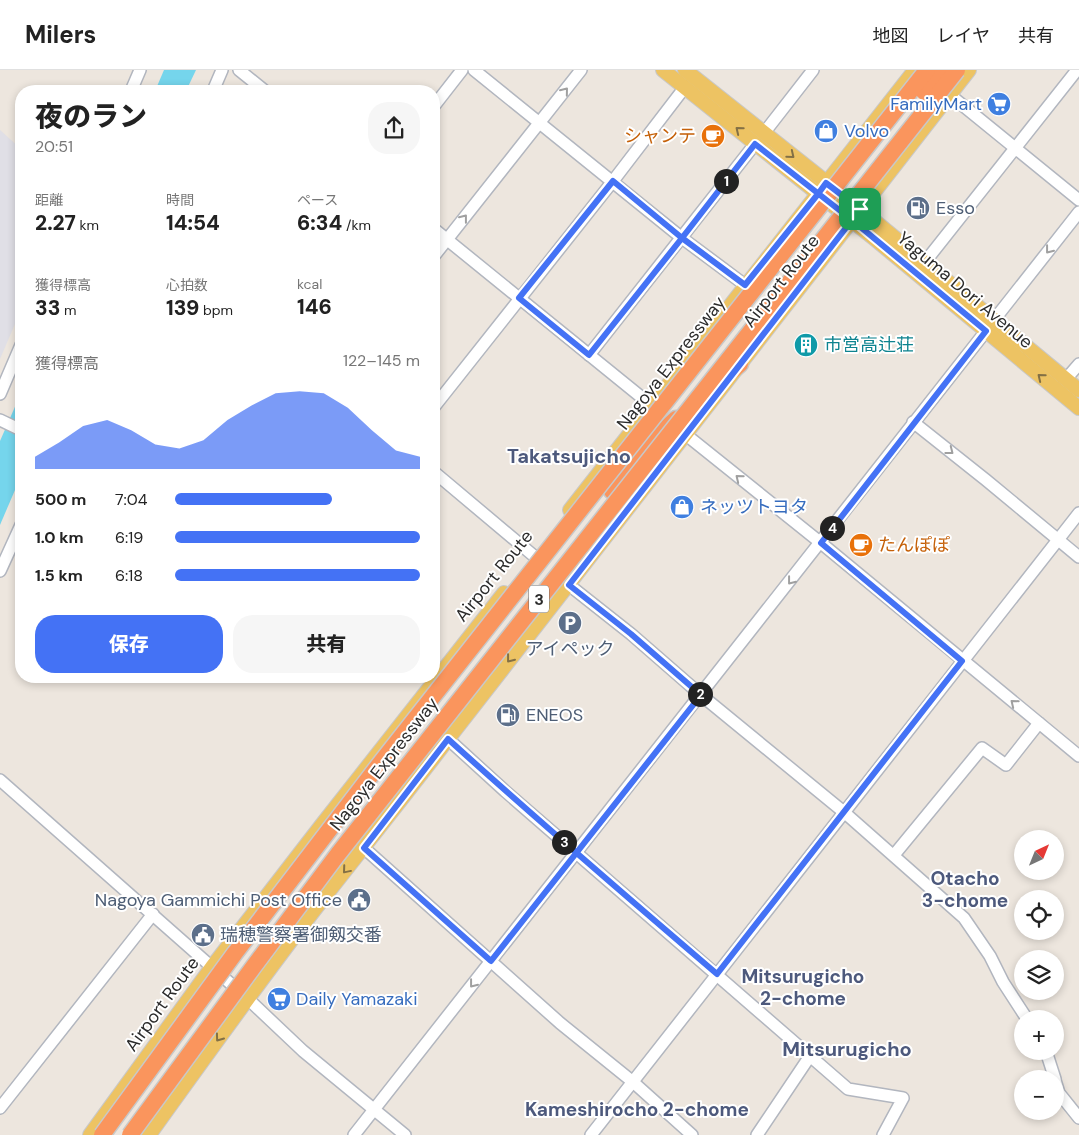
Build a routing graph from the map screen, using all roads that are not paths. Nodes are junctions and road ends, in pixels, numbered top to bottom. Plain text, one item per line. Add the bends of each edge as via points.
1 (140, 70) edge
2 (222, 70) edge
3 (239, 70) edge
4 (462, 70) edge
5 (474, 70) edge
6 (581, 70) edge
7 (663, 70) edge
8 (813, 70) edge
9 (915, 70) edge
10 (927, 70) edge
11 (942, 70) edge
12 (956, 70) edge
13 (970, 70) edge
14 (1077, 70) edge
15 (690, 76) edge
16 (134, 85) edge
17 (216, 85) edge
18 (258, 85) edge
19 (950, 95) junction
20 (440, 98) edge
21 (539, 122) junction
22 (760, 138) junction
23 (1015, 148) junction
24 (613, 181) junction
25 (822, 188) junction
26 (1079, 200) edge
27 (1079, 212) edge
28 (856, 215) junction
29 (440, 234) edge
30 (682, 238) junction
31 (447, 240) junction
32 (440, 249) edge
33 (925, 262) junction
34 (745, 285) junction
35 (519, 298) junction
36 (739, 309) junction
37 (990, 326) junction
38 (589, 355) junction
39 (15, 359) edge
40 (740, 364) junction
41 (1079, 364) edge
42 (1066, 379) junction
43 (1079, 390) edge
44 (0, 394) edge
45 (440, 399) edge
46 (651, 405) junction
47 (1079, 408) edge
48 (0, 420) edge
49 (913, 422) junction
50 (15, 427) edge
51 (685, 434) junction
52 (440, 477) edge
53 (1079, 513) edge
54 (15, 538) edge
55 (1058, 540) junction
56 (821, 543) junction
57 (534, 556) junction
58 (1079, 557) edge
59 (0, 571) edge
60 (569, 585) junction
61 (962, 661) junction
62 (440, 675) edge
63 (434, 683) edge
64 (701, 695) junction
65 (1039, 723) junction
66 (448, 739) junction
67 (1079, 756) edge
68 (0, 780) edge
69 (845, 812) junction
70 (364, 848) junction
71 (576, 853) junction
72 (894, 855) junction
73 (153, 914) junction
74 (491, 961) junction
75 (212, 967) junction
76 (717, 974) junction
77 (248, 999) junction
78 (1021, 1010) edge
79 (810, 1056) junction
80 (633, 1082) junction
81 (1064, 1099) edge
82 (0, 1108) edge
83 (374, 1110) junction
84 (1079, 1118) edge
85 (90, 1135) edge
86 (102, 1135) edge
87 (125, 1135) edge
88 (130, 1135) edge
89 (149, 1135) edge
90 (354, 1135) edge
91 (405, 1135) edge
92 (590, 1135) edge
93 (692, 1135) edge
94 (757, 1135) edge
95 (883, 1135) edge

1 - 16 street
2 - 17 street
3 - 18 street
4 - 20 street
5 - 21 street
21 -> 6 street
7 - 15 main road, Yaguma Dori Avenue
8 - 22 street
9 - 25 main road, Airport Route
10 - 36 highway, Nagoya Expressway / 3, bridge
11 - 36 highway, bridge via 761,296
12 - 88 highway, Nagoya Expressway / 3, bridge via 344,846
13 - 19 main road, Airport Route
14 - 23 street
15 - 22 main road, Yaguma Dori Avenue
15 - 24 street
19 - 23 street
19 - 28 main road, Airport Route
21 - 24 street
31 -> 21 street
22 - 25 main road, Yaguma Dori Avenue
22 - 30 street
23 - 26 street
23 - 33 street
24 - 30 street
24 - 35 street
25 - 28 main road, Yaguma Dori Avenue
25 - 34 main road, Airport Route
27 -> 37 street
28 - 33 main road, Yaguma Dori Avenue
28 - 37 main road, Yaguma Dori Avenue
28 - 40 main road, Airport Route
29 - 31 street
30 - 34 street
30 - 38 street
31 - 32 street
31 - 35 street
33 - 37 main road, Yaguma Dori Avenue
34 - 46 main road, Airport Route
35 - 38 street
35 - 45 street
36 - 86 highway, Nagoya Expressway / 3, bridge via 382,761 235,953
37 - 42 main road, Yaguma Dori Avenue
47 -> 37 main road, Yaguma Dori Avenue
37 - 49 street
38 - 46 street
39 - 44 street
40 - 51 main road, Airport Route
40 - 87 highway via 656,437 612,491 312,872 150,1092
41 - 42 street
42 - 43 main road, Yaguma Dori Avenue
46 - 57 main road, Airport Route
48 - 50 street
49 -> 55 street
49 - 56 street
56 -> 51 street
51 - 60 main road, Airport Route
52 - 57 street
53 - 55 street
54 - 59 street
55 - 58 street
55 - 61 street
56 - 61 street
56 -> 64 street
57 - 62 main road, Airport Route
60 - 64 street
60 -> 66 main road, Airport Route
65 -> 61 street
61 - 69 street
63 - 75 main road, Airport Route
64 - 69 street
64 - 71 street
65 - 67 street
65 - 72 street via 1006,765 982,748
66 - 70 main road, Airport Route
66 - 71 street
68 - 73 street
69 - 72 street
69 - 76 street
70 - 74 street
70 -> 77 main road, Airport Route
71 - 74 street
71 - 76 street
72 - 78 street via 964,918
73 - 75 street
73 - 82 street
74 - 80 street
74 -> 83 street
75 - 77 street
75 - 85 main road, Airport Route
76 - 79 street
76 - 80 street
77 - 83 street via 303,1051
77 -> 89 main road, Airport Route
79 - 94 street
79 - 95 street via 848,1089 903,1098
80 - 92 street
80 - 93 street
81 - 84 street
83 - 90 street
83 - 91 street

